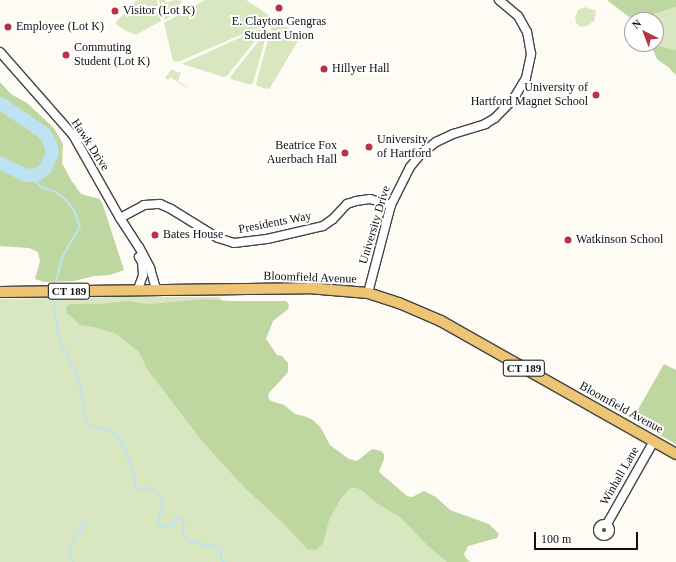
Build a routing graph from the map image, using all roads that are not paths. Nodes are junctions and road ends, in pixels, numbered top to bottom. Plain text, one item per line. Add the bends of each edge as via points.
1 (499, 0) edge
2 (0, 52) edge
3 (391, 205) junction
4 (120, 218) junction
5 (134, 240) junction
6 (138, 289) junction
7 (156, 289) junction
8 (0, 292) edge
9 (368, 293) junction
10 (654, 441) junction
11 (676, 454) edge
12 (607, 524) dead end

1 - 3 street, University Drive via 518,16 529,37 531,59 523,83 509,104 492,121 443,138 421,154 403,178
2 - 4 street, Hawk Drive via 72,135
3 - 4 street, Presidents Way via 370,199 356,201 347,204 323,226 267,239 234,243 218,238 160,204 144,205
3 - 9 street, University Drive
4 - 5 street, Hawk Drive
5 - 6 street, Hawk Drive via 135,249 142,262 143,275
5 - 7 street, Hawk Drive via 150,268
6 - 7 main road, Bloomfield Avenue / CT 189
6 - 8 main road, Bloomfield Avenue / CT 189
7 - 9 main road, Bloomfield Avenue / CT 189 via 308,288
9 - 10 main road, Bloomfield Avenue / CT 189 via 441,321
10 - 11 main road, Bloomfield Avenue / CT 189
10 - 12 street, Winhall Lane

